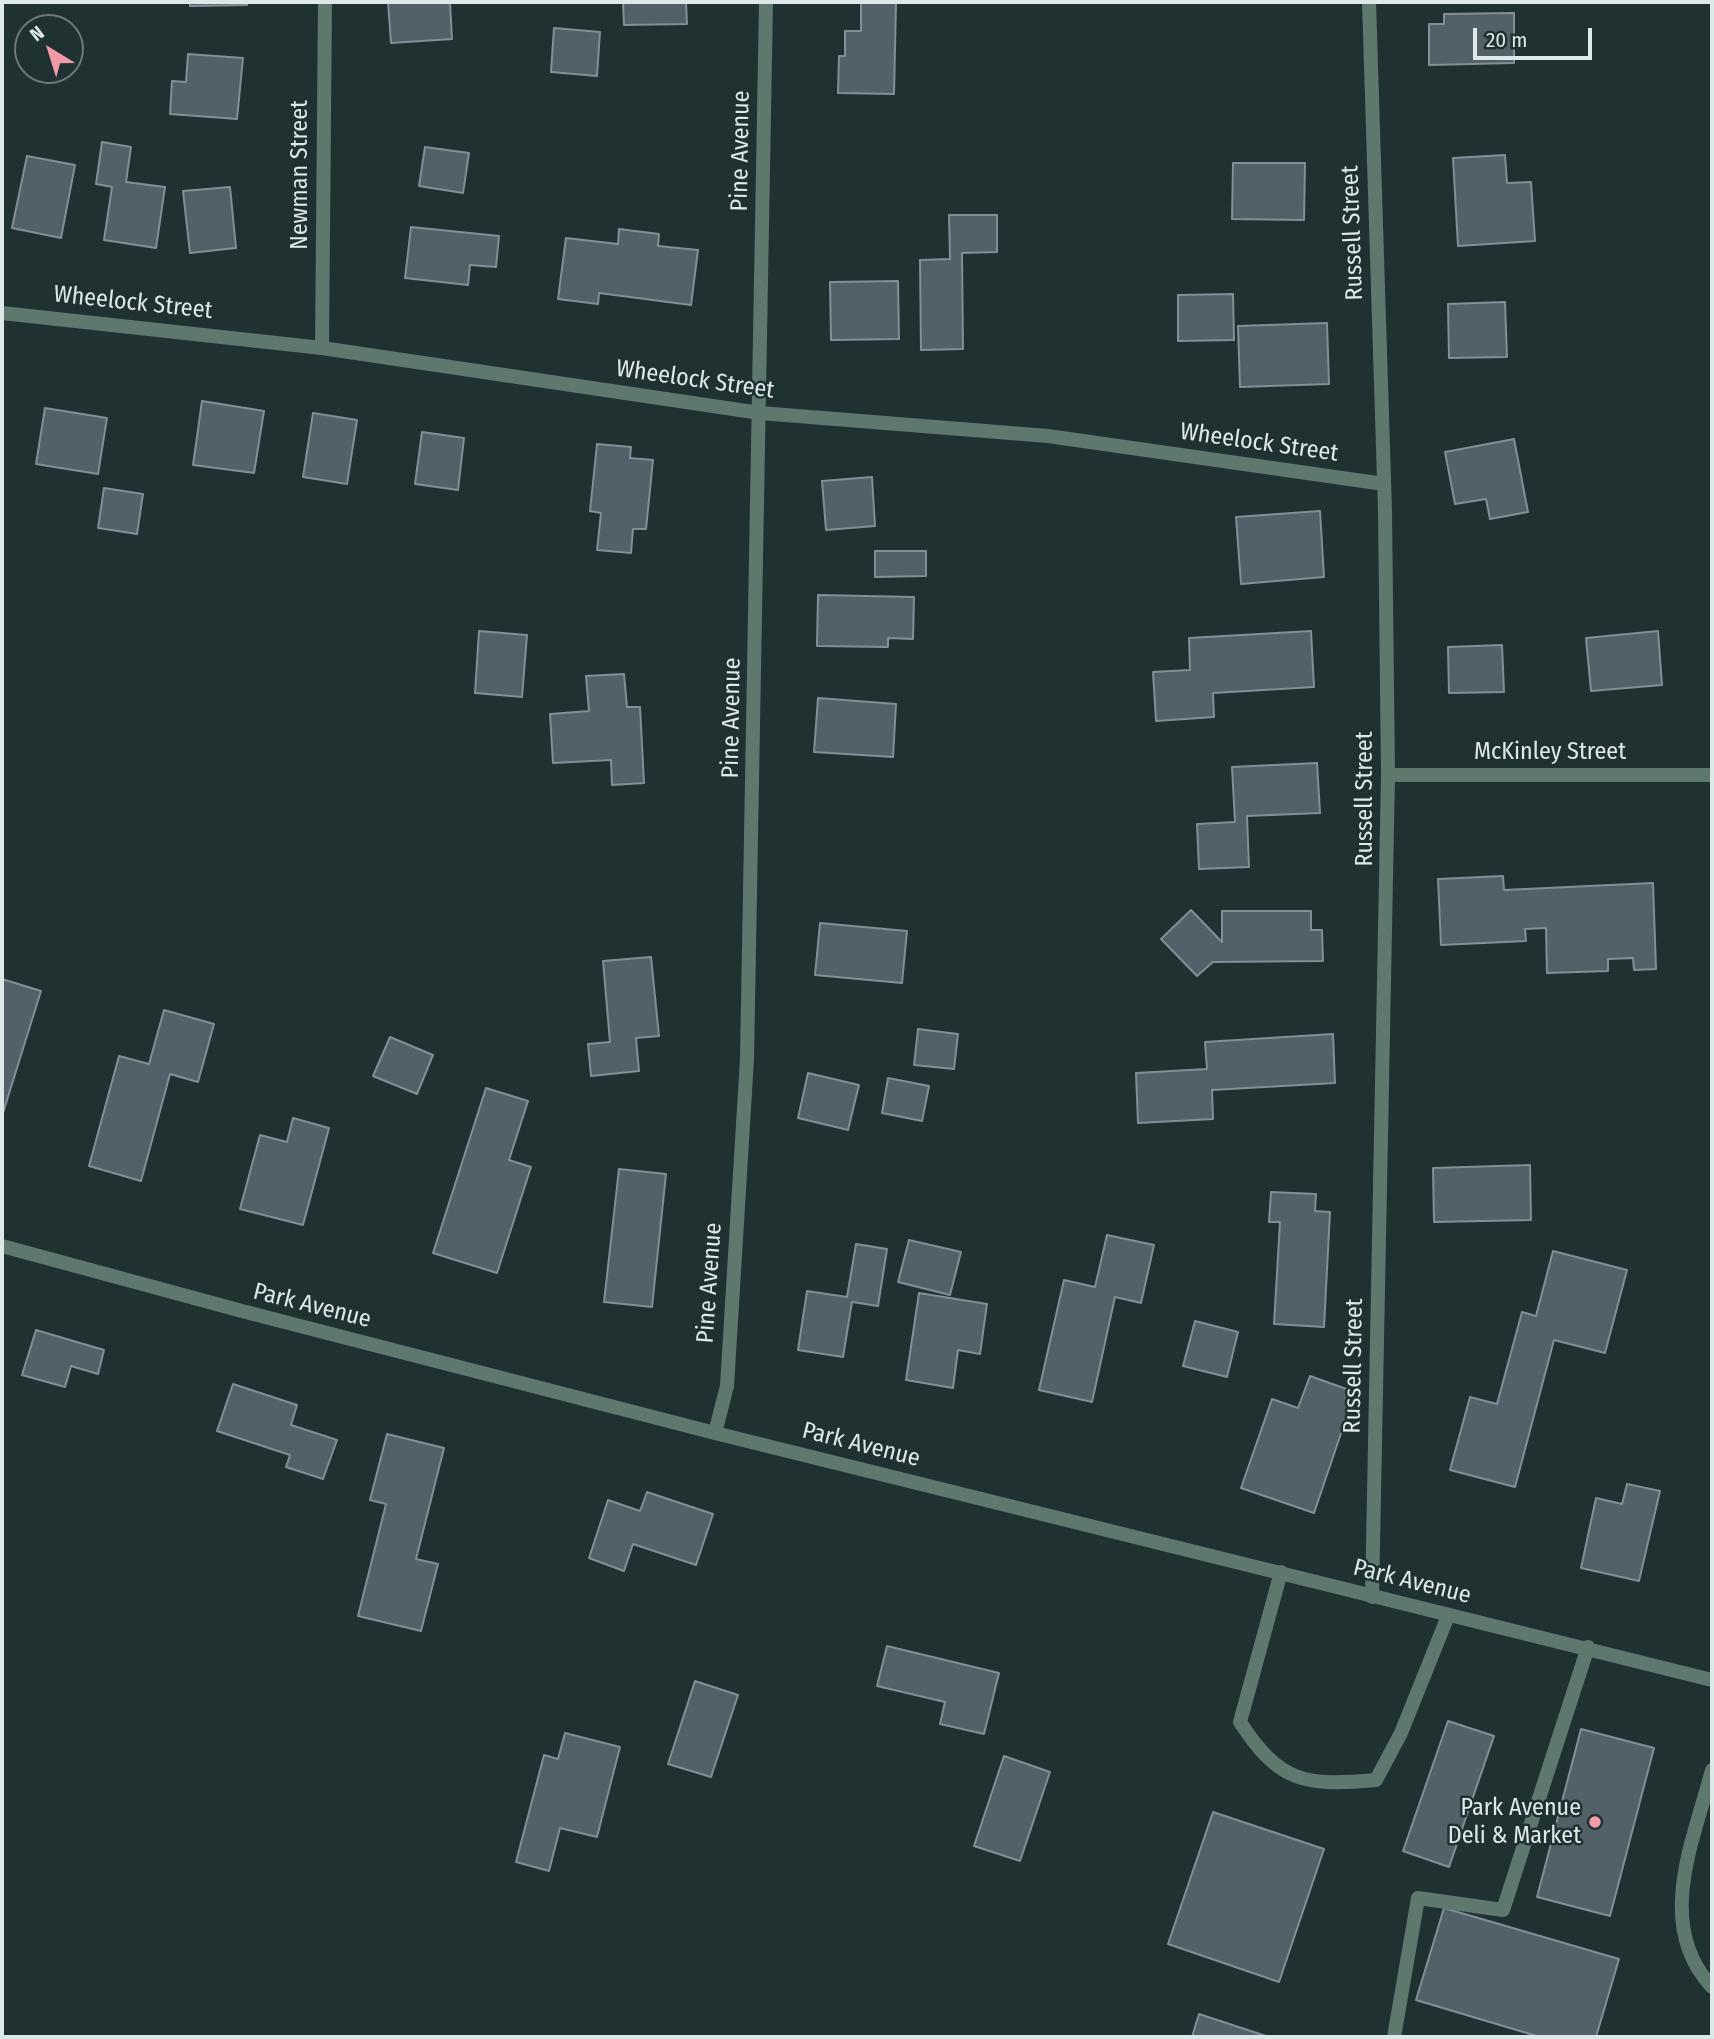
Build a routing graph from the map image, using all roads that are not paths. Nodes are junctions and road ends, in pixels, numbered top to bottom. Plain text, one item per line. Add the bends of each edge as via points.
1 (325, 2) edge
2 (766, 2) edge
3 (1369, 2) edge
4 (2, 313) edge
5 (322, 348) junction
6 (761, 413) junction
7 (1384, 484) junction
8 (1388, 775) junction
9 (1712, 775) edge
10 (2, 1246) edge
11 (715, 1433) junction
12 (1281, 1572) junction
13 (1372, 1597) junction
14 (1448, 1616) junction
15 (1588, 1647) junction
16 (1712, 1681) edge
17 (1712, 1770) edge
18 (1712, 1987) edge
19 (1394, 2037) edge

1 - 5 street, Newman Street
2 - 6 street, Pine Avenue
3 - 7 street, Russell Street
4 - 5 street, Wheelock Street
5 - 6 street, Wheelock Street
6 - 7 street, Wheelock Street via 1048,436
6 - 11 street, Pine Avenue via 747,1059 727,1387
7 - 8 street, Russell Street
8 - 9 street, McKinley Street
8 - 13 street, Russell Street
10 - 11 street, Park Avenue
11 - 12 street, Park Avenue
12 - 13 street, Park Avenue
12 - 14 street via 1240,1722 1253,1743 1285,1774 1327,1784 1376,1780 1401,1733
13 - 14 street, Park Avenue
14 - 15 street, Park Avenue
15 - 16 street, Park Avenue
15 - 19 street via 1503,1909 1418,1898
17 - 18 street via 1680,1895 1683,1936

